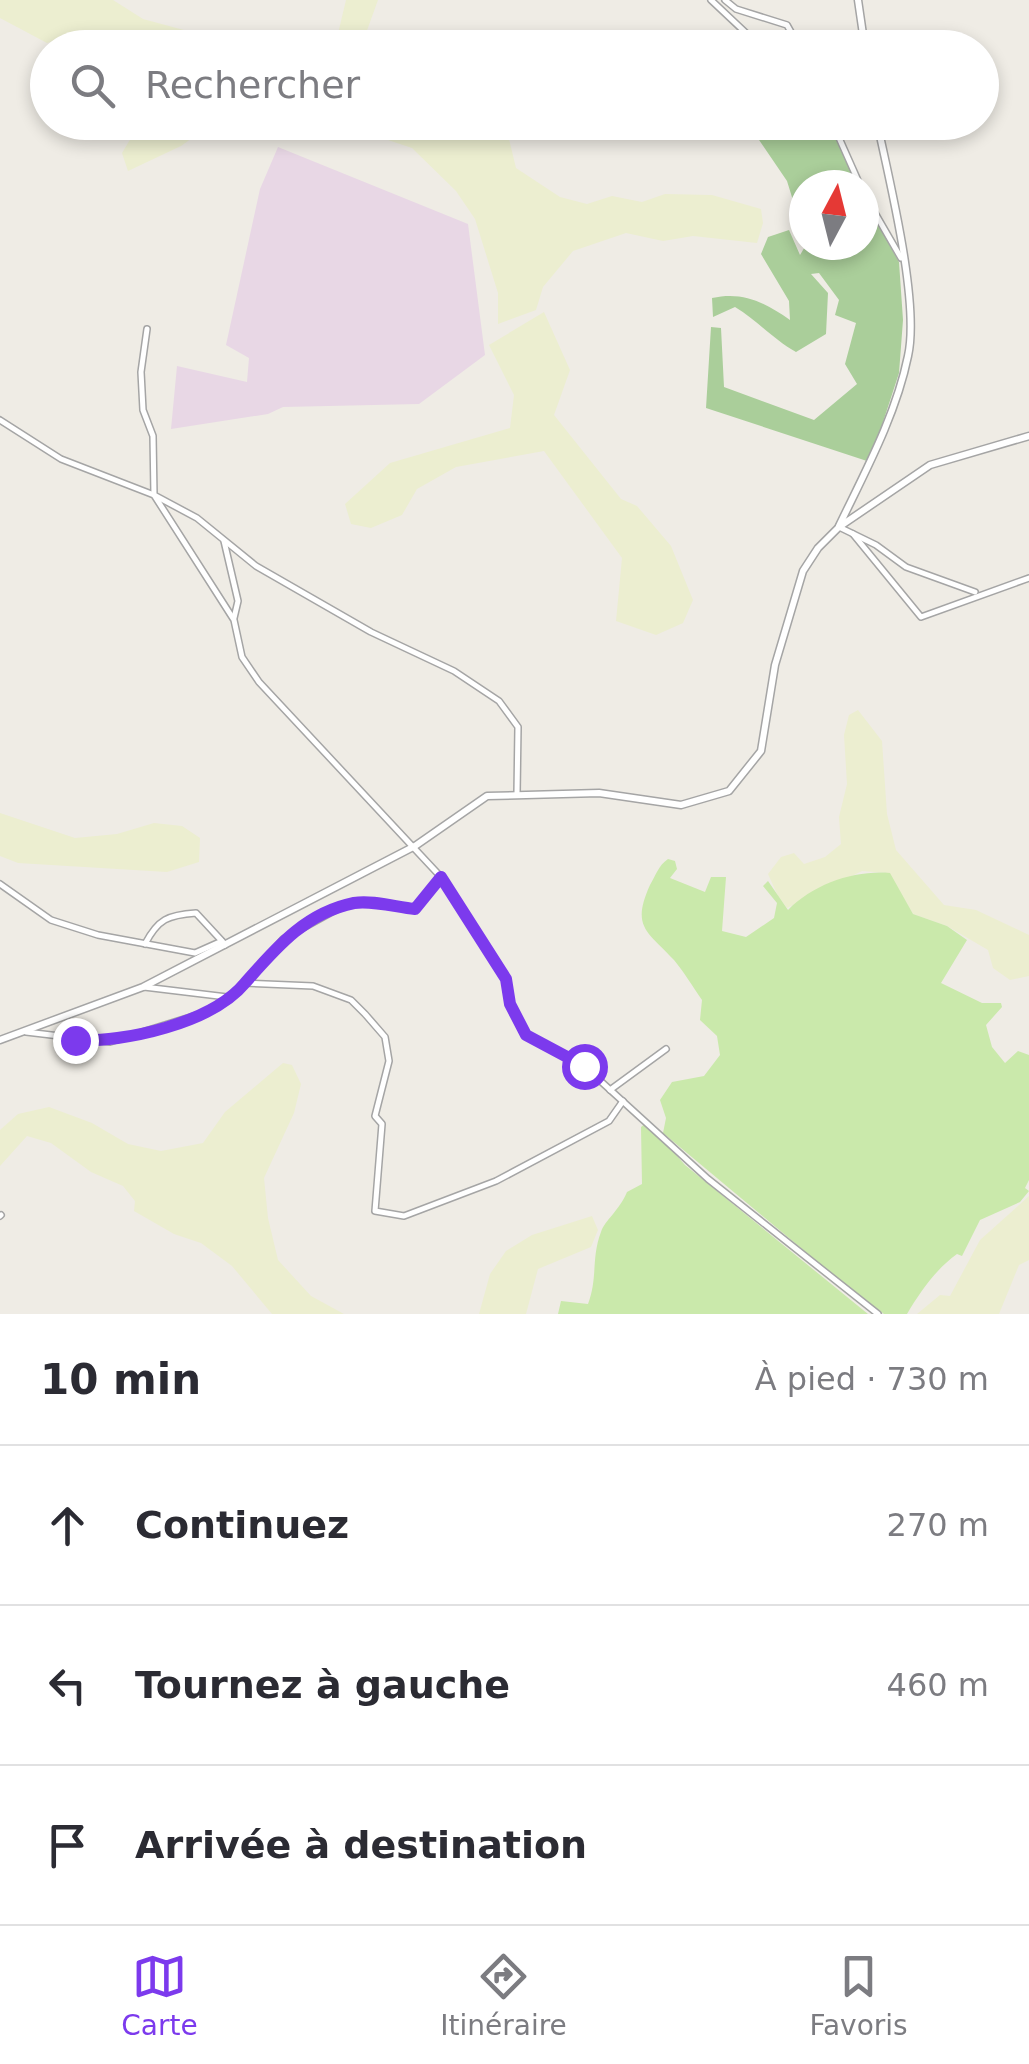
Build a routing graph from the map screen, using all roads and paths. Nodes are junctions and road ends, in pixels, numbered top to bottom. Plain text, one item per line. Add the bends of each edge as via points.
1 (711, 0) edge
2 (725, 0) edge
3 (858, 0) edge
4 (743, 30) edge
5 (790, 30) edge
6 (862, 30) edge
7 (840, 140) edge
8 (880, 140) edge
9 (853, 170) edge
10 (879, 220) edge
11 (901, 258) junction
12 (146, 329) dead end
13 (0, 420) edge
14 (1029, 436) edge
15 (154, 495) junction
16 (838, 527) junction
17 (852, 534) junction
18 (224, 538) junction
19 (1029, 578) edge
20 (978, 593) junction
21 (234, 620) junction
22 (518, 794) junction
23 (416, 846) junction
24 (441, 877) junction
25 (0, 884) edge
26 (223, 943) junction
27 (145, 944) junction
28 (245, 984) junction
29 (143, 987) junction
30 (230, 998) junction
31 (23, 1031) junction
32 (0, 1040) edge
33 (666, 1049) dead end
34 (610, 1090) junction
35 (623, 1101) junction
36 (878, 1314) edge

1 - 4 street
2 - 5 street
3 - 6 street
7 - 9 street
8 - 11 street
10 - 11 street
11 - 16 street via 912,320 908,356
12 - 15 street via 141,372 143,410 153,436
13 - 15 street via 61,460
14 - 16 street via 930,466
15 - 18 street
15 - 21 street
16 - 17 street
16 - 22 street via 802,572 775,664 760,751 729,790 681,806 600,793
17 - 20 street via 906,567
17 - 20 street via 921,617
18 - 21 street via 238,601
18 - 22 street via 256,566 498,701 518,728
19 - 20 street
21 - 23 street via 242,657 260,682
22 - 23 street via 487,796
23 - 24 street
23 - 26 street
24 - 28 street via 415,909 360,902 298,929
24 - 34 street via 506,979 526,1035 584,1066
25 - 27 street via 51,920
26 - 27 street via 195,953
26 - 27 street via 196,913 168,915
26 - 29 street
28 - 30 street
28 - 35 street via 313,986 351,1000 384,1037 389,1061 375,1116 382,1124 375,1211 404,1216 496,1181 609,1121
29 - 30 street
29 - 31 street
30 - 31 street via 213,1010 110,1042
31 - 32 street
33 - 34 street
34 - 35 street
35 - 36 street via 708,1179

